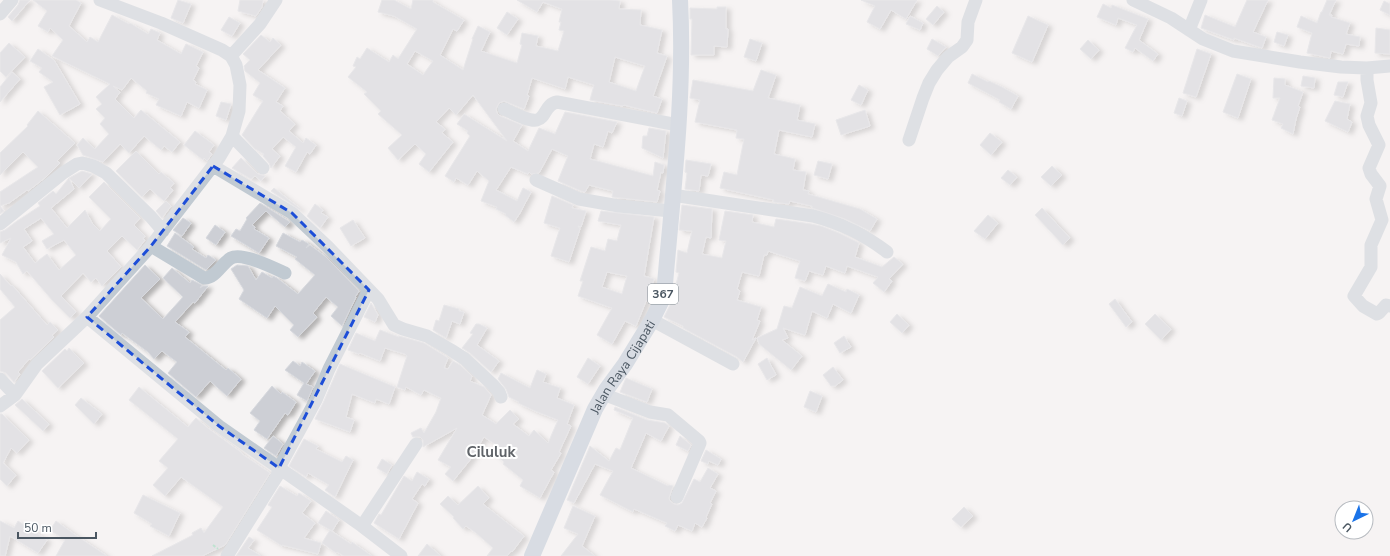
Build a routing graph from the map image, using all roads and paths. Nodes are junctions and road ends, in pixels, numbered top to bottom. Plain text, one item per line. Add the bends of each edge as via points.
1 (12, 0) edge
2 (100, 0) edge
3 (276, 0) edge
4 (680, 0) edge
5 (976, 0) edge
6 (1133, 0) edge
7 (1201, 0) edge
8 (0, 14) edge
9 (1189, 30) junction
10 (231, 56) junction
11 (1390, 66) edge
12 (1366, 68) junction
13 (504, 109) dead end
14 (678, 125) junction
15 (232, 136) junction
16 (909, 140) dead end
17 (213, 166) junction
18 (263, 168) dead end
19 (536, 180) dead end
20 (672, 195) junction
21 (671, 211) junction
22 (0, 224) edge
23 (163, 232) junction
24 (151, 246) junction
25 (887, 252) dead end
26 (285, 274) dead end
27 (369, 290) junction
28 (1390, 306) edge
29 (87, 317) junction
30 (652, 320) junction
31 (733, 364) dead end
32 (0, 379) edge
33 (15, 394) junction
34 (603, 394) junction
35 (501, 397) dead end
36 (0, 406) edge
37 (416, 444) dead end
38 (279, 468) junction
39 (677, 497) dead end
40 (362, 526) junction
41 (227, 556) edge
42 (401, 556) edge
43 (532, 556) edge

1 - 8 street
2 - 10 street via 161,23
3 - 10 street via 260,24
4 - 14 main road, Jalan Raya Cijapati / 367 via 681,73
5 - 16 street via 970,13 967,40 948,57 929,83
6 - 9 street via 1171,18
7 - 9 street
9 - 12 street via 1203,39 1233,51 1300,62
10 - 15 street via 236,65 240,85 239,111
11 - 12 street
12 - 28 street via 1371,103 1367,116 1379,145 1369,168 1380,186 1376,199 1382,220 1371,245 1371,267 1354,296 1363,306 1377,314 1386,305
13 - 14 street via 537,120 551,104 557,102
14 - 20 main road, Jalan Raya Cijapati / 367
15 - 17 street
15 - 18 street
17 - 23 street
17 - 27 street via 292,213
19 - 21 street via 579,199
20 - 21 main road, Jalan Raya Cijapati / 367
20 - 25 street via 831,220 874,242
21 - 30 main road, Jalan Raya Cijapati / 367 via 665,284
22 - 23 street via 63,173 77,164 82,164 106,173
23 - 24 street
24 - 26 street via 204,278 211,276 230,258 238,256 263,262
24 - 29 street
27 - 35 street via 381,302 394,325 427,336 452,350 493,385
27 - 38 street via 316,400
29 - 33 street via 37,364
29 - 38 street via 219,426
30 - 31 street
30 - 34 main road, Jalan Raya Cijapati / 367
32 - 33 street
33 - 36 street
34 - 39 street via 650,412 668,415 699,441
34 - 43 main road, Jalan Raya Cijapati / 367 via 586,427
37 - 40 street
38 - 40 street
38 - 41 street via 277,476
40 - 42 street

